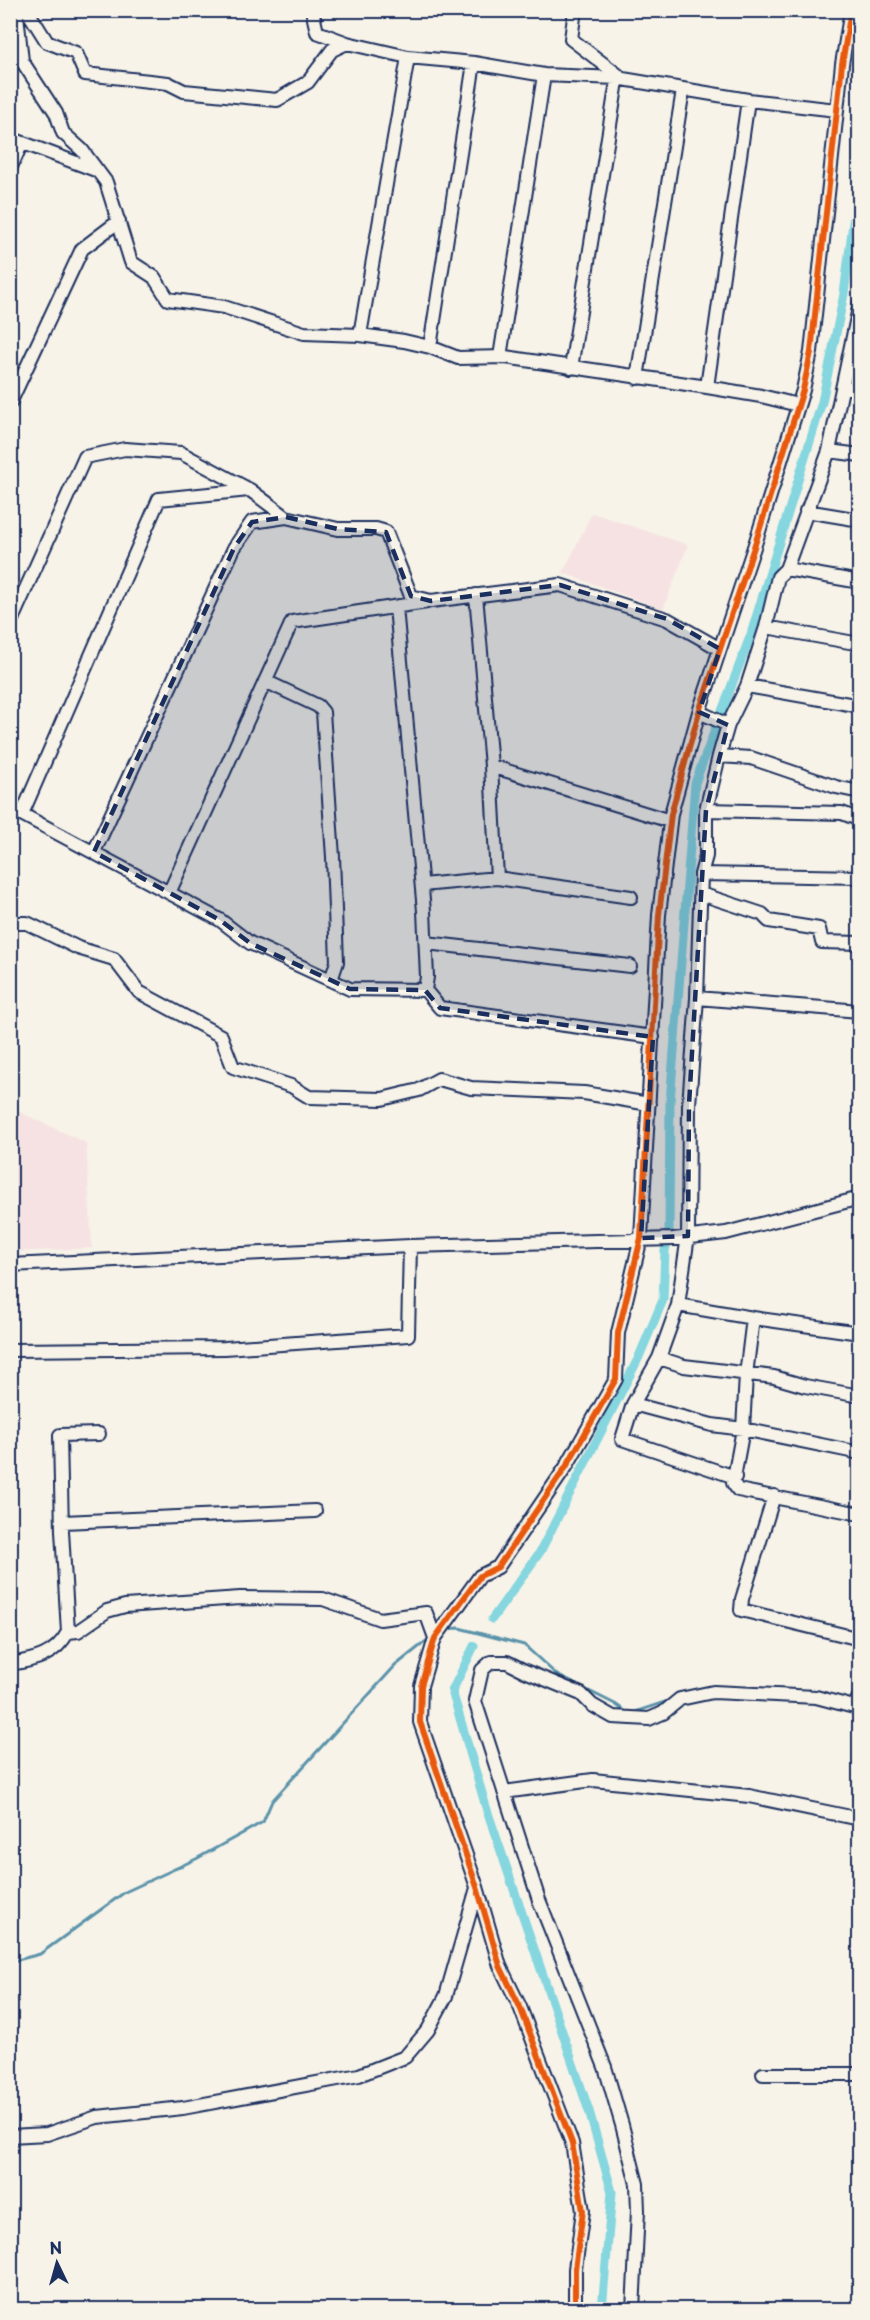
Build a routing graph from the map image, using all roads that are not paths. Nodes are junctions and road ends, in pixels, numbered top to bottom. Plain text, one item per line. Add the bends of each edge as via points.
1 (20, 10) edge
2 (27, 10) edge
3 (312, 10) edge
4 (575, 10) edge
5 (851, 10) edge
6 (347, 43) junction
7 (408, 57) junction
8 (16, 59) edge
9 (474, 63) junction
10 (544, 75) junction
11 (617, 78) junction
12 (683, 90) junction
13 (748, 99) junction
14 (837, 110) junction
15 (16, 140) edge
16 (10, 169) edge
17 (98, 171) junction
18 (119, 221) junction
19 (860, 303) edge
20 (858, 327) edge
21 (360, 335) junction
22 (430, 347) junction
23 (500, 357) junction
24 (571, 368) junction
25 (637, 378) junction
26 (843, 386) junction
27 (707, 387) junction
28 (860, 390) edge
29 (10, 403) edge
30 (798, 405) junction
31 (829, 451) junction
32 (860, 456) edge
33 (250, 490) junction
34 (806, 511) junction
35 (286, 517) junction
36 (860, 520) edge
37 (786, 569) junction
38 (860, 582) edge
39 (476, 595) junction
40 (431, 601) junction
41 (396, 607) junction
42 (12, 618) edge
43 (766, 627) junction
44 (860, 644) edge
45 (720, 649) junction
46 (265, 681) junction
47 (747, 686) junction
48 (860, 706) edge
49 (699, 712) junction
50 (728, 725) junction
51 (719, 756) junction
52 (491, 766) junction
53 (860, 792) edge
54 (706, 810) junction
55 (16, 811) edge
56 (860, 820) edge
57 (670, 821) junction
58 (94, 852) junction
59 (701, 874) junction
60 (860, 877) edge
61 (498, 878) junction
62 (422, 885) junction
63 (169, 893) junction
64 (701, 894) junction
65 (631, 897) dead end
66 (10, 923) edge
67 (860, 942) edge
68 (426, 943) junction
69 (630, 966) dead end
70 (331, 980) junction
71 (425, 990) junction
72 (697, 998) junction
73 (860, 1011) edge
74 (652, 1037) junction
75 (649, 1104) junction
76 (860, 1198) edge
77 (688, 1236) junction
78 (647, 1238) junction
79 (410, 1246) junction
80 (10, 1265) edge
81 (678, 1305) junction
82 (753, 1318) junction
83 (860, 1334) edge
84 (10, 1350) edge
85 (659, 1358) junction
86 (746, 1375) junction
87 (860, 1396) edge
88 (633, 1404) junction
89 (743, 1429) junction
90 (99, 1434) dead end
91 (860, 1452) edge
92 (735, 1477) junction
93 (774, 1496) junction
94 (315, 1510) dead end
95 (860, 1514) edge
96 (63, 1522) junction
97 (68, 1632) junction
98 (435, 1638) junction
99 (860, 1639) edge
100 (10, 1664) edge
101 (860, 1695) edge
102 (504, 1792) junction
103 (860, 1819) edge
104 (477, 1887) junction
105 (763, 2074) dead end
106 (860, 2074) edge
107 (10, 2136) edge
108 (575, 2310) edge
109 (633, 2310) edge

1 - 8 street
2 - 6 street via 47,42 76,53 85,74 168,83 184,91 230,96 277,100 308,82 332,50
3 - 6 street via 317,32
4 - 11 street via 571,39
5 - 14 street
6 - 7 street
7 - 9 street
7 - 21 street
8 - 17 street via 56,113 63,134
9 - 10 street
9 - 22 street
10 - 11 street
10 - 23 street
11 - 12 street
11 - 24 street
12 - 13 street
12 - 25 street
13 - 14 street
13 - 27 street
14 - 30 street via 811,352
15 - 16 street
15 - 17 street
17 - 18 street via 106,182
18 - 21 street via 131,262 154,278 168,299 224,307 304,333
18 - 29 street via 82,249
19 - 20 street
20 - 26 street
21 - 22 street
22 - 23 street via 458,358
23 - 24 street
24 - 25 street
25 - 27 street
26 - 28 street
26 - 31 street
27 - 30 street
30 - 45 street
31 - 32 street
31 - 34 street
33 - 35 street
33 - 42 street via 181,453 125,449 85,457
33 - 55 street via 159,499
34 - 36 street
34 - 37 street
35 - 40 street via 338,529 386,532 411,596
35 - 58 street via 252,522 234,548
37 - 38 street
37 - 43 street via 778,577
39 - 40 street
39 - 45 street via 560,585 667,619
39 - 52 street
40 - 41 street
41 - 46 street via 292,622
41 - 62 street
43 - 44 street
43 - 47 street
45 - 49 street
46 - 63 street
46 - 70 street via 323,712 337,962
47 - 48 street
47 - 50 street
49 - 50 street
49 - 57 street
50 - 51 street
51 - 53 street via 751,758
51 - 54 street
52 - 57 street
52 - 61 street
54 - 56 street via 842,813
54 - 59 street via 706,856
55 - 58 street
57 - 74 street via 659,915
58 - 63 street
59 - 60 street
59 - 64 street
61 - 62 street
61 - 65 street
62 - 68 street
63 - 70 street via 220,920 250,943
64 - 67 street via 762,914 769,921 819,930 822,942
64 - 72 street
66 - 75 street via 27,923 78,948 114,959 139,992 221,1036 233,1067 291,1086 309,1097 382,1099 419,1090 439,1079 471,1088 584,1093
68 - 69 street
68 - 71 street
70 - 71 street via 350,989
71 - 74 street via 440,1008
72 - 73 street
72 - 77 street via 689,1105
74 - 75 street
75 - 78 street
76 - 77 street via 726,1233
77 - 78 street
77 - 81 street
78 - 79 street
78 - 98 street via 618,1333 616,1379 566,1467 498,1566 480,1576
79 - 80 street
79 - 84 street via 408,1335 225,1348
81 - 82 street
81 - 85 street
82 - 83 street
82 - 86 street
85 - 86 street via 684,1366
85 - 88 street
86 - 87 street via 774,1377
86 - 89 street
88 - 89 street
88 - 92 street via 622,1439
89 - 91 street
89 - 92 street
90 - 96 street via 60,1435
92 - 93 street via 733,1483 738,1490
93 - 95 street
93 - 99 street via 741,1610
94 - 96 street
96 - 97 street
97 - 98 street via 78,1631 108,1611 125,1606 240,1598 323,1599 380,1619 426,1614
97 - 100 street via 61,1645 33,1661
98 - 104 street via 421,1686 420,1722
101 - 102 street via 854,1707 816,1697 712,1692 680,1699 649,1719 613,1717 581,1694 507,1662 491,1662 482,1670 475,1701
102 - 103 street via 593,1780 749,1796
102 - 109 street via 539,1900 605,2067 637,2184
104 - 107 street via 446,1996 428,2030 405,2057 359,2075 183,2108 97,2117 47,2134
104 - 108 street via 500,1966 520,2007 572,2143 583,2211 575,2269
105 - 106 street

